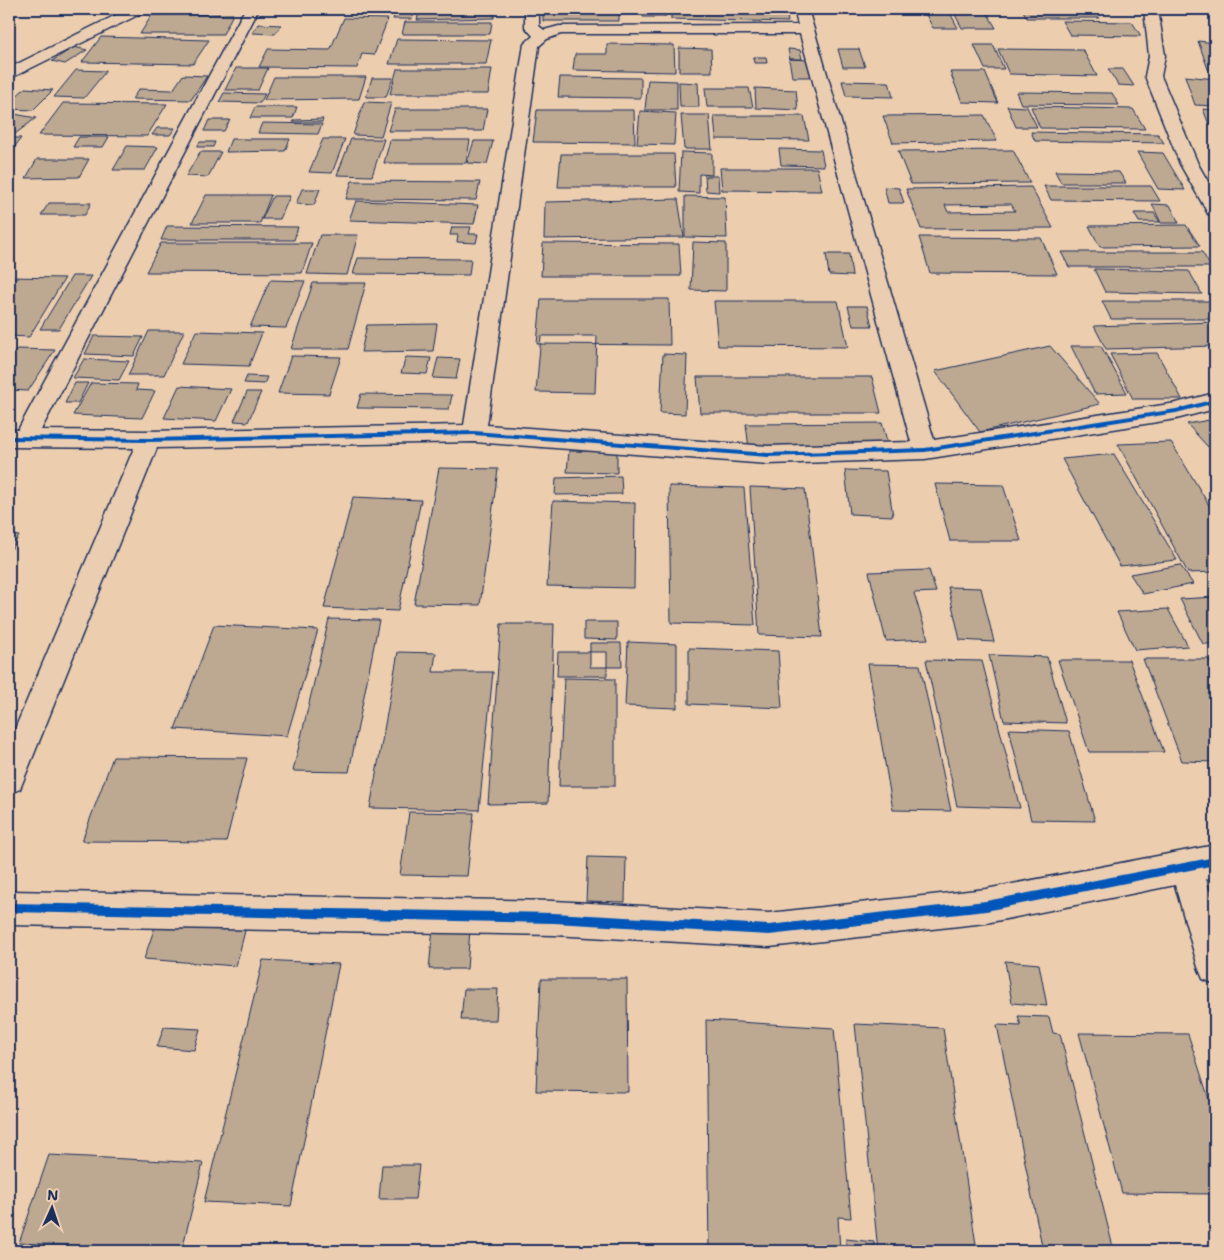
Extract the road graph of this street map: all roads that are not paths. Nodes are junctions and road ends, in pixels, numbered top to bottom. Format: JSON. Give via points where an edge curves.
{"nodes":[{"id":1,"x":113,"y":9,"type":"edge"},
{"id":2,"x":252,"y":9,"type":"edge"},
{"id":3,"x":532,"y":9,"type":"edge"},
{"id":4,"x":801,"y":9,"type":"edge"},
{"id":5,"x":1151,"y":9,"type":"edge"},
{"id":6,"x":135,"y":11,"type":"edge"},
{"id":7,"x":808,"y":29,"type":"junction"},
{"id":8,"x":542,"y":36,"type":"junction"},
{"id":9,"x":9,"y":74,"type":"edge"},
{"id":10,"x":1215,"y":210,"type":"edge"},
{"id":11,"x":1215,"y":401,"type":"edge"},
{"id":12,"x":474,"y":433,"type":"junction"},
{"id":13,"x":17,"y":438,"type":"edge"},
{"id":14,"x":149,"y":440,"type":"junction"},
{"id":15,"x":925,"y":450,"type":"junction"},
{"id":16,"x":9,"y":779,"type":"edge"},
{"id":17,"x":1200,"y":864,"type":"edge"},
{"id":18,"x":9,"y":908,"type":"edge"},
{"id":19,"x":1215,"y":967,"type":"edge"}],
"edges":[{"from":1,"to":6,"type":"street"},
{"from":2,"to":13,"type":"street"},
{"from":3,"to":8,"type":"street","via":[[532,28]]},
{"from":4,"to":7,"type":"street"},
{"from":5,"to":10,"type":"street","via":[[1157,56],[1153,76],[1189,164]]},
{"from":6,"to":9,"type":"street"},
{"from":7,"to":8,"type":"street","via":[[559,30]]},
{"from":7,"to":15,"type":"street"},
{"from":8,"to":12,"type":"street","via":[[532,44]]},
{"from":11,"to":15,"type":"street","via":[[1176,411]]},
{"from":12,"to":14,"type":"street"},
{"from":12,"to":15,"type":"street","via":[[768,455]]},
{"from":13,"to":14,"type":"street"},
{"from":14,"to":16,"type":"street"},
{"from":17,"to":18,"type":"street","via":[[986,906],[769,930],[554,918]]},
{"from":17,"to":19,"type":"street"}]}
